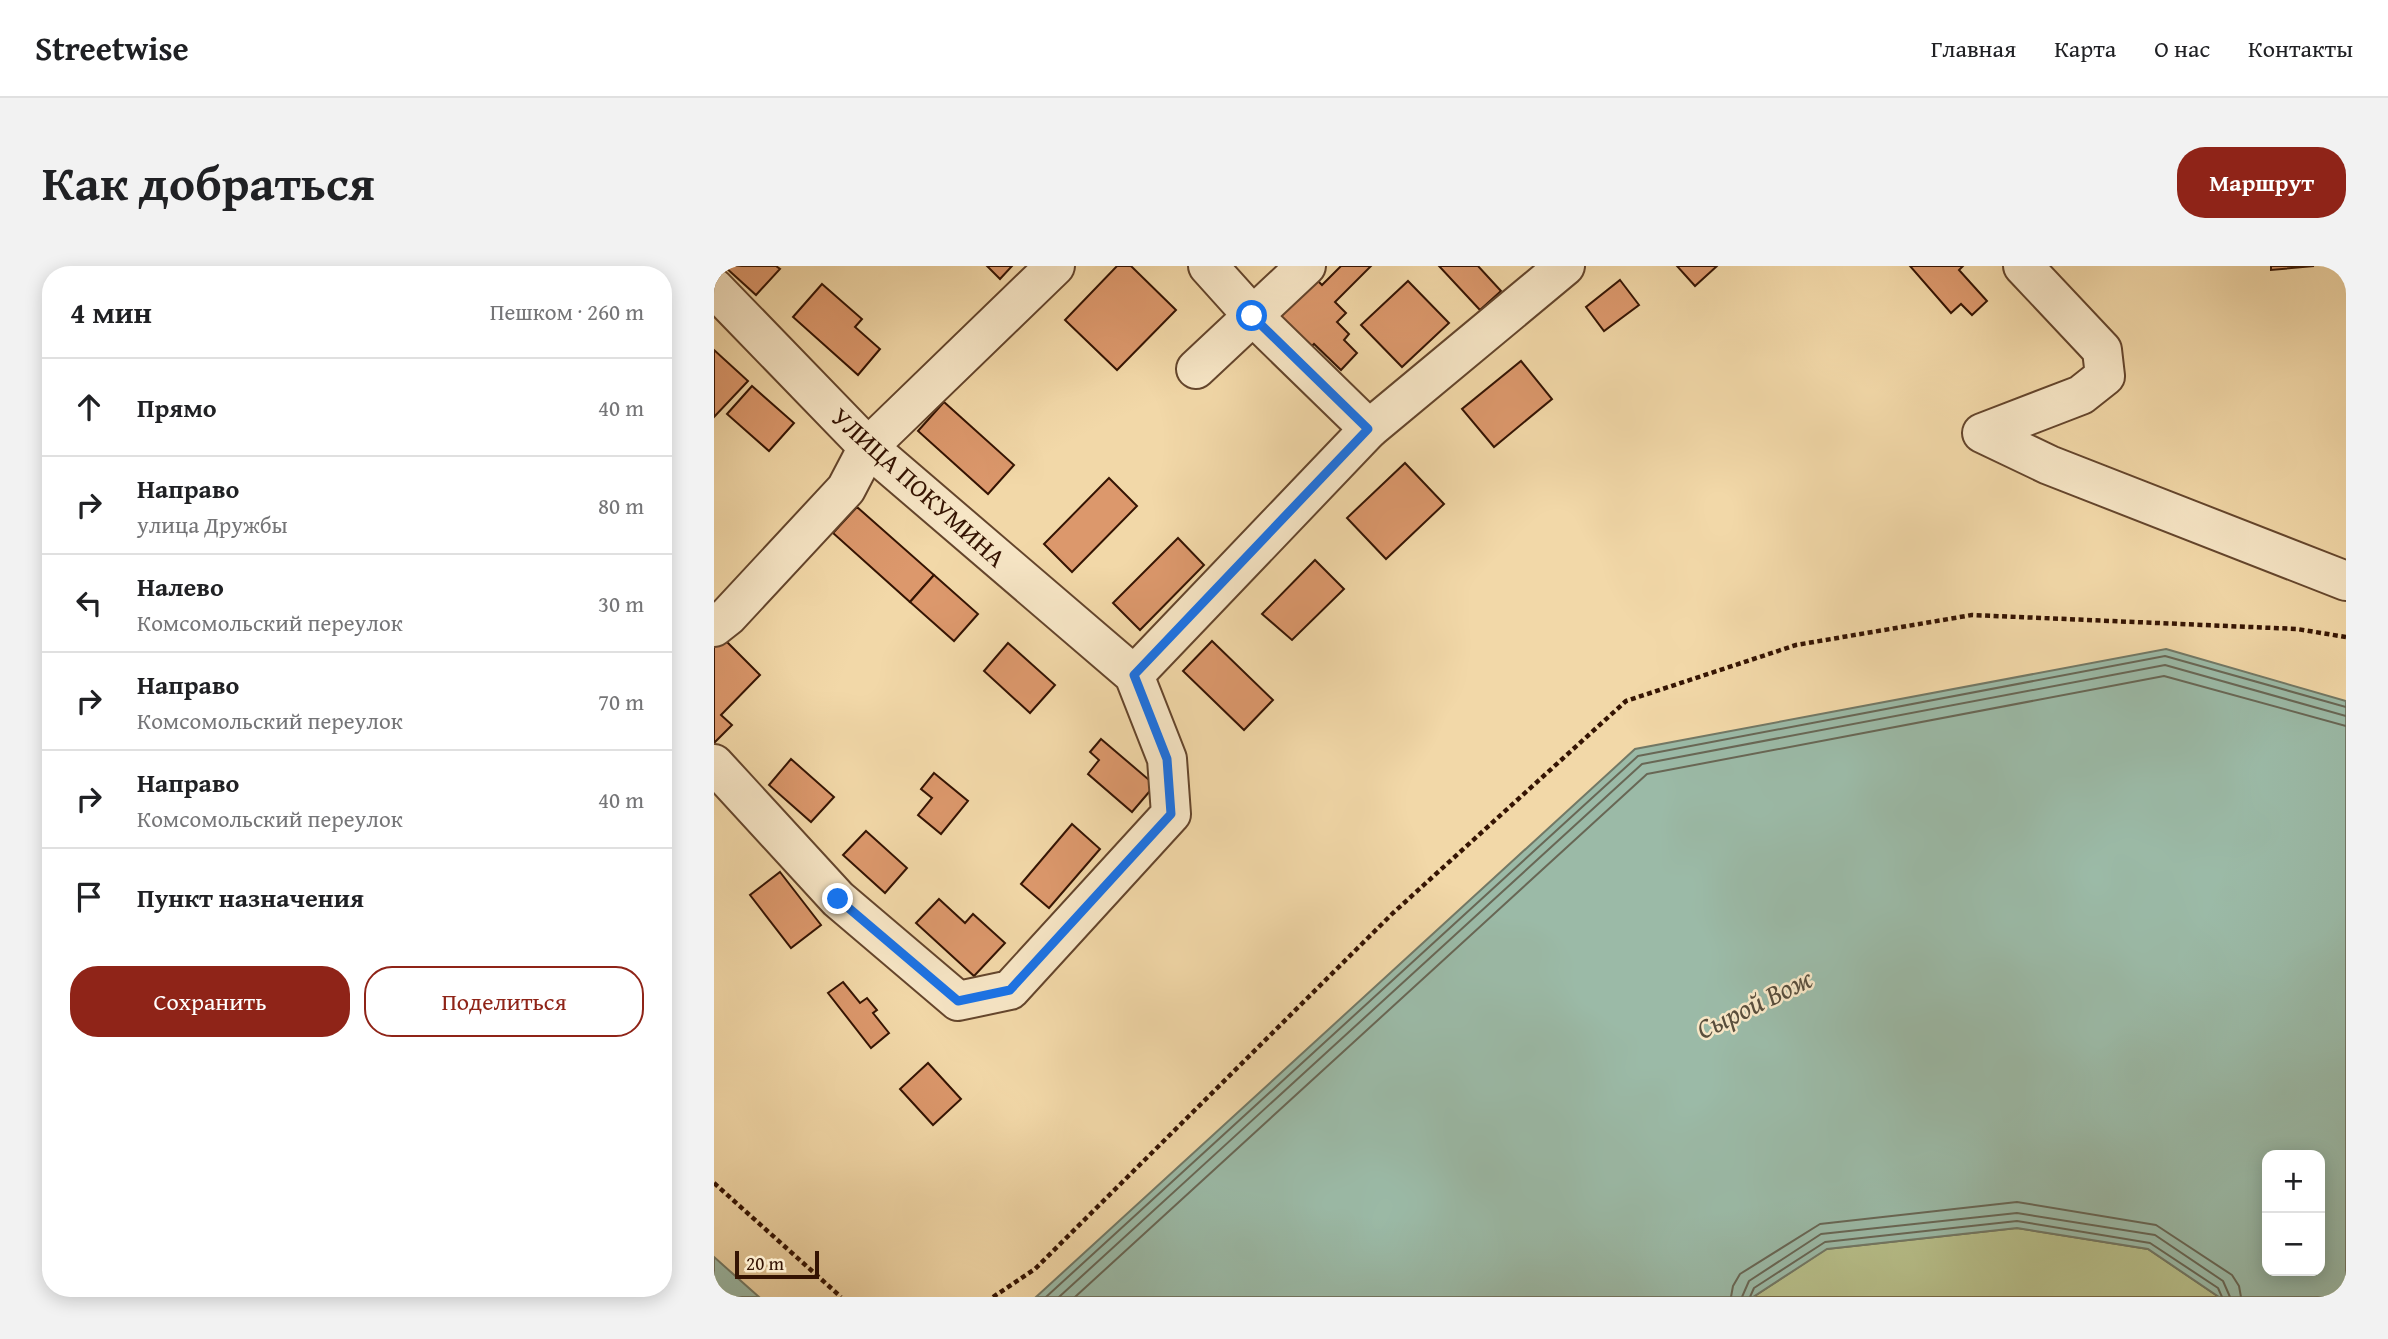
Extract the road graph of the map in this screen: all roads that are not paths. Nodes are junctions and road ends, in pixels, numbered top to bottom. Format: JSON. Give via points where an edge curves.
{"nodes":[{"id":1,"x":1055,"y":266,"type":"edge"},
{"id":2,"x":1208,"y":266,"type":"edge"},
{"id":3,"x":1306,"y":266,"type":"edge"},
{"id":4,"x":1565,"y":266,"type":"edge"},
{"id":5,"x":2023,"y":266,"type":"edge"},
{"id":6,"x":714,"y":288,"type":"edge"},
{"id":7,"x":1252,"y":316,"type":"junction"},
{"id":8,"x":1196,"y":369,"type":"dead end"},
{"id":9,"x":1368,"y":429,"type":"junction"},
{"id":10,"x":867,"y":447,"type":"junction"},
{"id":11,"x":2346,"y":581,"type":"edge"},
{"id":12,"x":714,"y":627,"type":"edge"},
{"id":13,"x":1134,"y":675,"type":"junction"},
{"id":14,"x":714,"y":764,"type":"edge"}],
"edges":[{"from":1,"to":10,"type":"street"},
{"from":2,"to":7,"type":"street"},
{"from":3,"to":7,"type":"street"},
{"from":4,"to":9,"type":"street"},
{"from":5,"to":11,"type":"street","via":[[2102,350],[2105,376],[2081,395],[1982,433],[2049,465]]},
{"from":6,"to":10,"type":"street","name":"УЛИЦА ПОКУМИНА"},
{"from":7,"to":8,"type":"street"},
{"from":7,"to":9,"type":"street"},
{"from":9,"to":13,"type":"street"},
{"from":10,"to":12,"type":"street","via":[[846,489]]},
{"from":10,"to":13,"type":"street","name":"УЛИЦА ПОКУМИНА"},
{"from":13,"to":14,"type":"street","via":[[1167,759],[1171,814],[1010,990],[997,993],[958,1001],[838,899]]}]}
